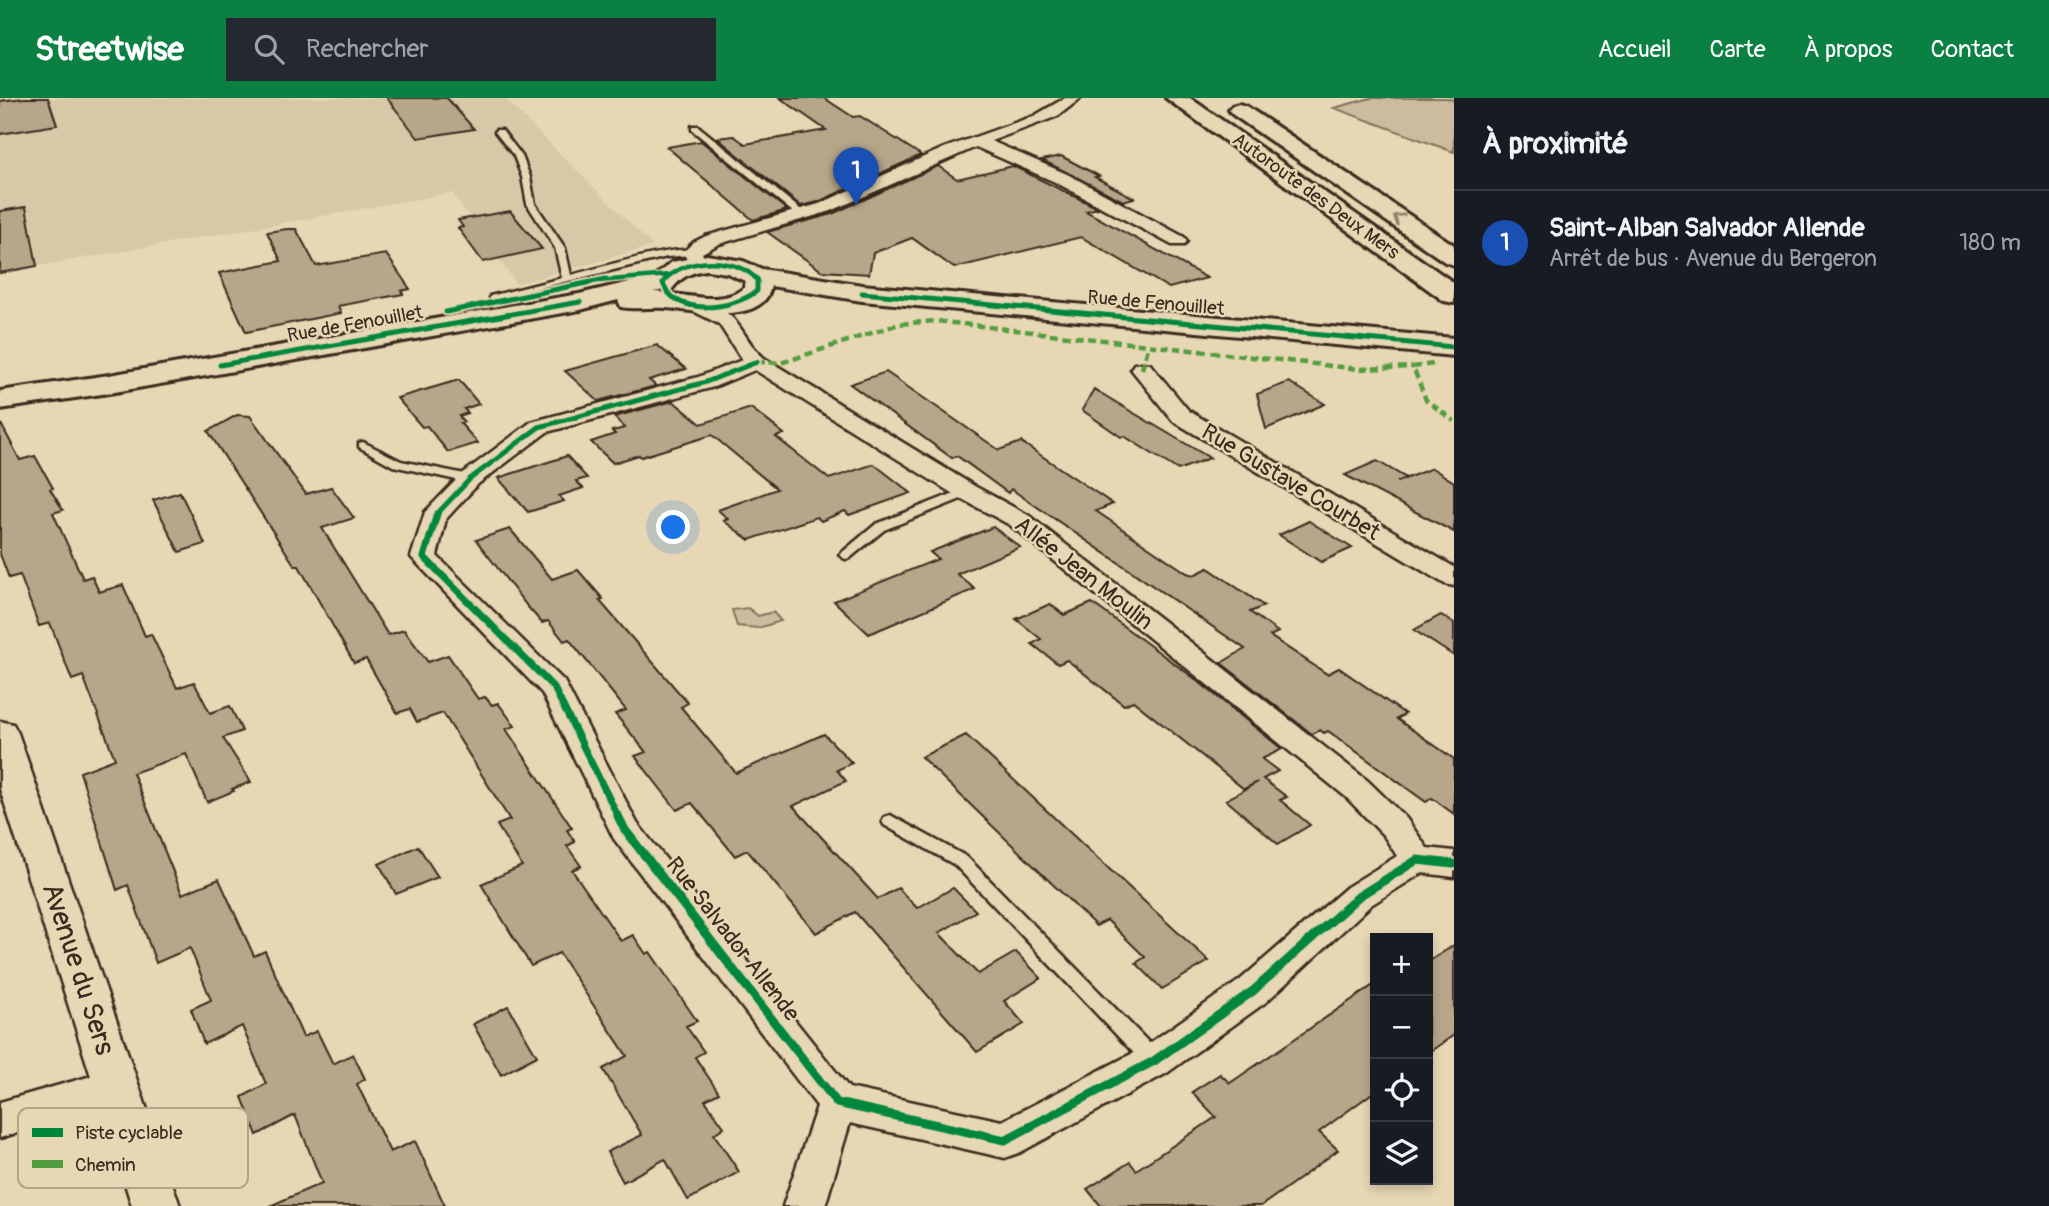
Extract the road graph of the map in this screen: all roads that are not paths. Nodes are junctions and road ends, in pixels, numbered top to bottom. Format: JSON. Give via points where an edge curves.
{"nodes":[{"id":1,"x":1074,"y":98,"type":"edge"},
{"id":2,"x":1177,"y":98,"type":"edge"},
{"id":3,"x":1221,"y":98,"type":"edge"},
{"id":4,"x":695,"y":128,"type":"dead end"},
{"id":5,"x":499,"y":132,"type":"dead end"},
{"id":6,"x":977,"y":141,"type":"junction"},
{"id":7,"x":802,"y":215,"type":"junction"},
{"id":8,"x":748,"y":231,"type":"junction"},
{"id":9,"x":1178,"y":241,"type":"dead end"},
{"id":10,"x":1454,"y":257,"type":"edge"},
{"id":11,"x":695,"y":258,"type":"junction"},
{"id":12,"x":643,"y":260,"type":"junction"},
{"id":13,"x":573,"y":291,"type":"junction"},
{"id":14,"x":678,"y":291,"type":"junction"},
{"id":15,"x":743,"y":293,"type":"junction"},
{"id":16,"x":1454,"y":295,"type":"edge"},
{"id":17,"x":493,"y":298,"type":"dead end"},
{"id":18,"x":1450,"y":347,"type":"edge"},
{"id":19,"x":757,"y":362,"type":"junction"},
{"id":20,"x":1142,"y":369,"type":"dead end"},
{"id":21,"x":0,"y":400,"type":"edge"},
{"id":22,"x":363,"y":445,"type":"dead end"},
{"id":23,"x":470,"y":479,"type":"junction"},
{"id":24,"x":967,"y":492,"type":"junction"},
{"id":25,"x":845,"y":555,"type":"dead end"},
{"id":26,"x":1454,"y":578,"type":"edge"},
{"id":27,"x":0,"y":733,"type":"edge"},
{"id":28,"x":890,"y":821,"type":"dead end"},
{"id":29,"x":1417,"y":860,"type":"junction"},
{"id":30,"x":1454,"y":864,"type":"edge"},
{"id":31,"x":1154,"y":1061,"type":"junction"},
{"id":32,"x":116,"y":1086,"type":"junction"},
{"id":33,"x":837,"y":1103,"type":"junction"},
{"id":34,"x":41,"y":1108,"type":"edge"},
{"id":35,"x":123,"y":1108,"type":"edge"},
{"id":36,"x":18,"y":1115,"type":"edge"},
{"id":37,"x":0,"y":1120,"type":"edge"},
{"id":38,"x":150,"y":1188,"type":"edge"},
{"id":39,"x":156,"y":1206,"type":"edge"},
{"id":40,"x":804,"y":1206,"type":"edge"}],
"edges":[{"from":1,"to":6,"type":"street","via":[[1048,114]]},
{"from":2,"to":16,"type":"main road","name":"Autoroute des Deux Mers"},
{"from":10,"to":3,"type":"main road","name":"Autoroute des Deux Mers","one_way":true},
{"from":4,"to":7,"type":"lane"},
{"from":5,"to":13,"type":"lane","via":[[518,156],[531,204],[560,247]]},
{"from":6,"to":7,"type":"street"},
{"from":6,"to":9,"type":"street","via":[[1061,178]]},
{"from":7,"to":8,"type":"street"},
{"from":8,"to":11,"type":"street","via":[[724,235]]},
{"from":8,"to":15,"type":"street","via":[[737,250]]},
{"from":11,"to":12,"type":"lane","via":[[667,254]]},
{"from":11,"to":14,"type":"main road","name":"Rue de Fenouillet"},
{"from":11,"to":15,"type":"main road","name":"Rue de Fenouillet","via":[[721,264]]},
{"from":12,"to":13,"type":"lane"},
{"from":12,"to":14,"type":"lane"},
{"from":13,"to":14,"type":"main road","name":"Rue de Fenouillet"},
{"from":13,"to":17,"type":"lane"},
{"from":13,"to":21,"type":"main road","name":"Rue de Fenouillet","via":[[158,376]]},
{"from":14,"to":15,"type":"main road","name":"Rue de Fenouillet"},
{"from":15,"to":18,"type":"main road","name":"Rue de Fenouillet","via":[[862,293]]},
{"from":15,"to":19,"type":"street","name":"Allée Jean Moulin","via":[[749,355]]},
{"from":19,"to":23,"type":"street","name":"Rue Salvador Allende","via":[[706,383],[539,427]]},
{"from":19,"to":24,"type":"street","name":"Allée Jean Moulin"},
{"from":20,"to":26,"type":"street","name":"Rue Gustave Courbet","via":[[1181,416]]},
{"from":22,"to":23,"type":"lane","via":[[397,464]]},
{"from":23,"to":33,"type":"street","name":"Rue Salvador Allende","via":[[433,517],[424,557],[554,688],[625,830]]},
{"from":24,"to":25,"type":"lane","via":[[880,527]]},
{"from":24,"to":29,"type":"street","name":"Allée Jean Moulin","via":[[1019,520],[1357,789],[1395,827]]},
{"from":27,"to":32,"type":"street","name":"Avenue du Sers"},
{"from":28,"to":31,"type":"lane","via":[[961,862]]},
{"from":29,"to":30,"type":"street"},
{"from":29,"to":31,"type":"street","via":[[1359,896],[1254,991]]},
{"from":31,"to":33,"type":"street","via":[[1005,1140]]},
{"from":32,"to":34,"type":"street"},
{"from":32,"to":35,"type":"street","name":"Avenue du Sers"},
{"from":33,"to":40,"type":"street"},
{"from":36,"to":37,"type":"street"},
{"from":38,"to":39,"type":"street","name":"Avenue du Sers"}]}
